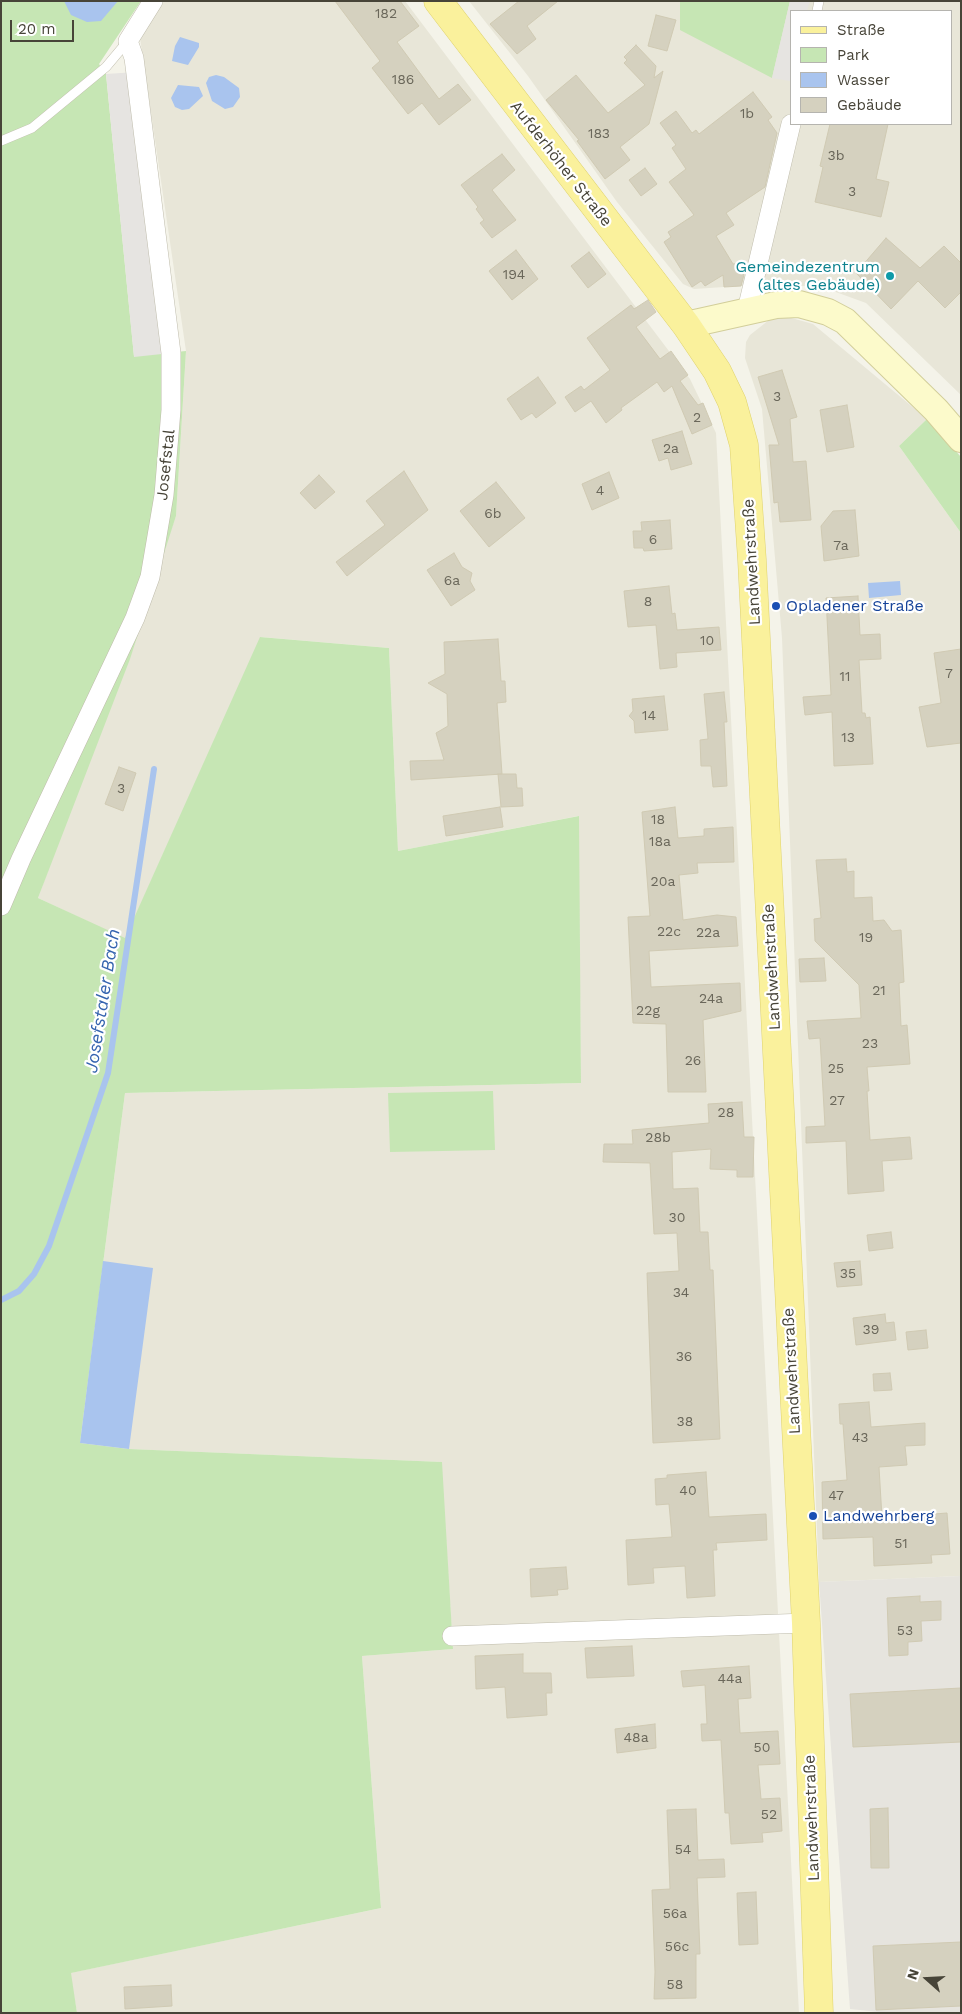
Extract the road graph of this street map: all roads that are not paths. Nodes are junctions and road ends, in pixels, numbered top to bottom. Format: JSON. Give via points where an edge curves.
{"nodes":[{"id":1,"x":153,"y":1,"type":"edge"},
{"id":2,"x":438,"y":1,"type":"edge"},
{"id":3,"x":128,"y":41,"type":"junction"},
{"id":4,"x":791,"y":125,"type":"edge"},
{"id":5,"x":1,"y":141,"type":"edge"},
{"id":6,"x":747,"y":310,"type":"junction"},
{"id":7,"x":686,"y":325,"type":"junction"},
{"id":8,"x":961,"y":439,"type":"edge"},
{"id":9,"x":1,"y":906,"type":"edge"},
{"id":10,"x":806,"y":1623,"type":"junction"},
{"id":11,"x":452,"y":1636,"type":"dead end"},
{"id":12,"x":819,"y":2013,"type":"edge"}],
"edges":[{"from":1,"to":3,"type":"street"},
{"from":2,"to":7,"type":"main road","name":"Aufderhöher Straße"},
{"from":3,"to":5,"type":"lane","via":[[106,67],[32,128]]},
{"from":3,"to":9,"type":"street","name":"Josefstal","via":[[135,65],[171,353],[171,410],[164,495],[150,578],[135,618]]},
{"from":4,"to":6,"type":"street"},
{"from":6,"to":7,"type":"main road"},
{"from":6,"to":8,"type":"main road","via":[[799,304],[828,312],[845,321],[936,410]]},
{"from":7,"to":10,"type":"main road","name":"Landwehrstraße","via":[[717,371],[732,402],[744,445]]},
{"from":10,"to":11,"type":"street"},
{"from":10,"to":12,"type":"main road","name":"Landwehrstraße"}]}
